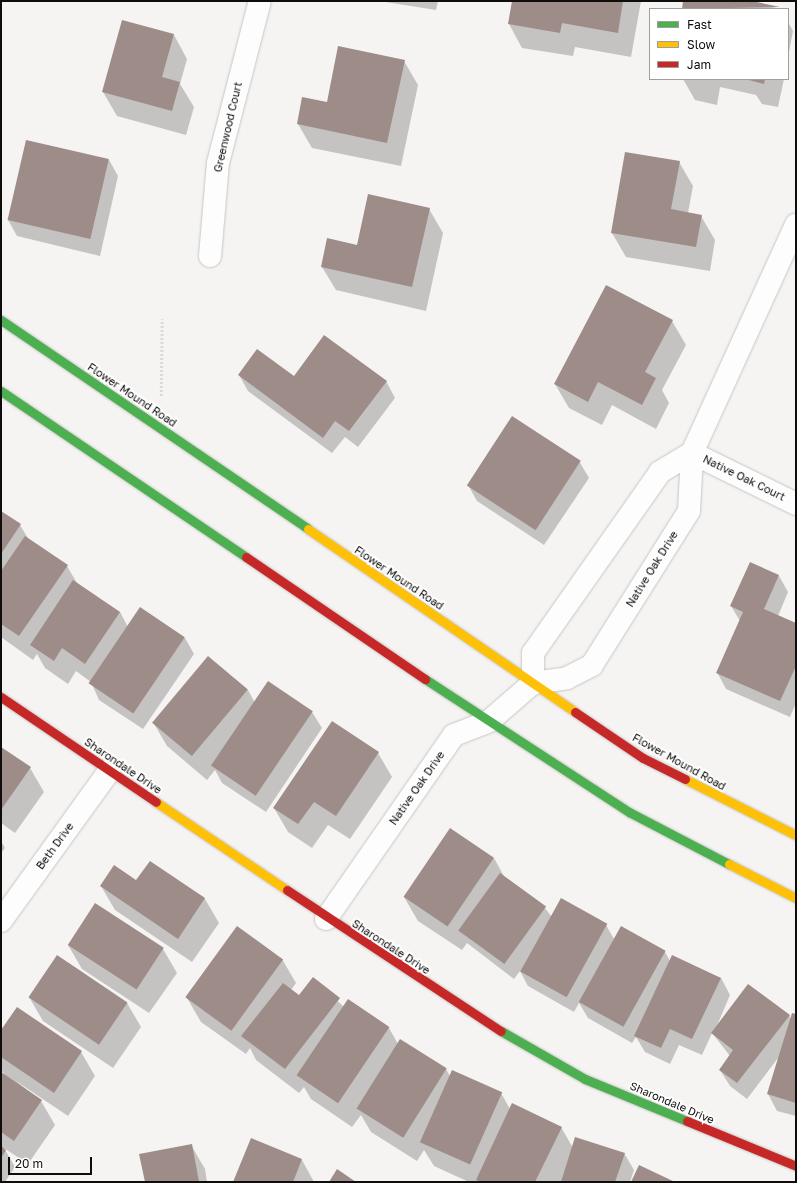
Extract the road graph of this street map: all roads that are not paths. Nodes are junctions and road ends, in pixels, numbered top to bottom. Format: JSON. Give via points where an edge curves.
{"nodes":[{"id":1,"x":260,"y":1,"type":"edge"},
{"id":2,"x":796,"y":225,"type":"edge"},
{"id":3,"x":210,"y":256,"type":"dead end"},
{"id":4,"x":1,"y":320,"type":"edge"},
{"id":5,"x":1,"y":391,"type":"edge"},
{"id":6,"x":692,"y":453,"type":"junction"},
{"id":7,"x":796,"y":504,"type":"edge"},
{"id":8,"x":533,"y":683,"type":"junction"},
{"id":9,"x":1,"y":697,"type":"edge"},
{"id":10,"x":488,"y":722,"type":"junction"},
{"id":11,"x":109,"y":771,"type":"junction"},
{"id":12,"x":796,"y":835,"type":"edge"},
{"id":13,"x":796,"y":898,"type":"edge"},
{"id":14,"x":326,"y":919,"type":"junction"},
{"id":15,"x":1,"y":921,"type":"edge"},
{"id":16,"x":796,"y":1166,"type":"edge"}],
"edges":[{"from":1,"to":3,"type":"street","name":"Greenwood Court","via":[[218,163]]},
{"from":2,"to":6,"type":"street","name":"Native Oak Drive"},
{"from":4,"to":8,"type":"main road","name":"Flower Mound Road"},
{"from":5,"to":10,"type":"main road"},
{"from":6,"to":7,"type":"street","name":"Native Oak Court"},
{"from":6,"to":8,"type":"street","via":[[660,472],[533,653]]},
{"from":6,"to":8,"type":"street","name":"Native Oak Drive","via":[[689,511],[592,665],[567,678]]},
{"from":8,"to":10,"type":"street","name":"Native Oak Drive"},
{"from":8,"to":12,"type":"main road","name":"Flower Mound Road","via":[[643,758]]},
{"from":9,"to":11,"type":"main road","name":"Sharondale Drive"},
{"from":10,"to":13,"type":"main road","via":[[629,812]]},
{"from":10,"to":14,"type":"street","name":"Native Oak Drive","via":[[454,735]]},
{"from":11,"to":14,"type":"main road","name":"Sharondale Drive"},
{"from":11,"to":15,"type":"street","name":"Beth Drive"},
{"from":14,"to":16,"type":"main road","name":"Sharondale Drive","via":[[471,1014],[585,1079]]}]}
